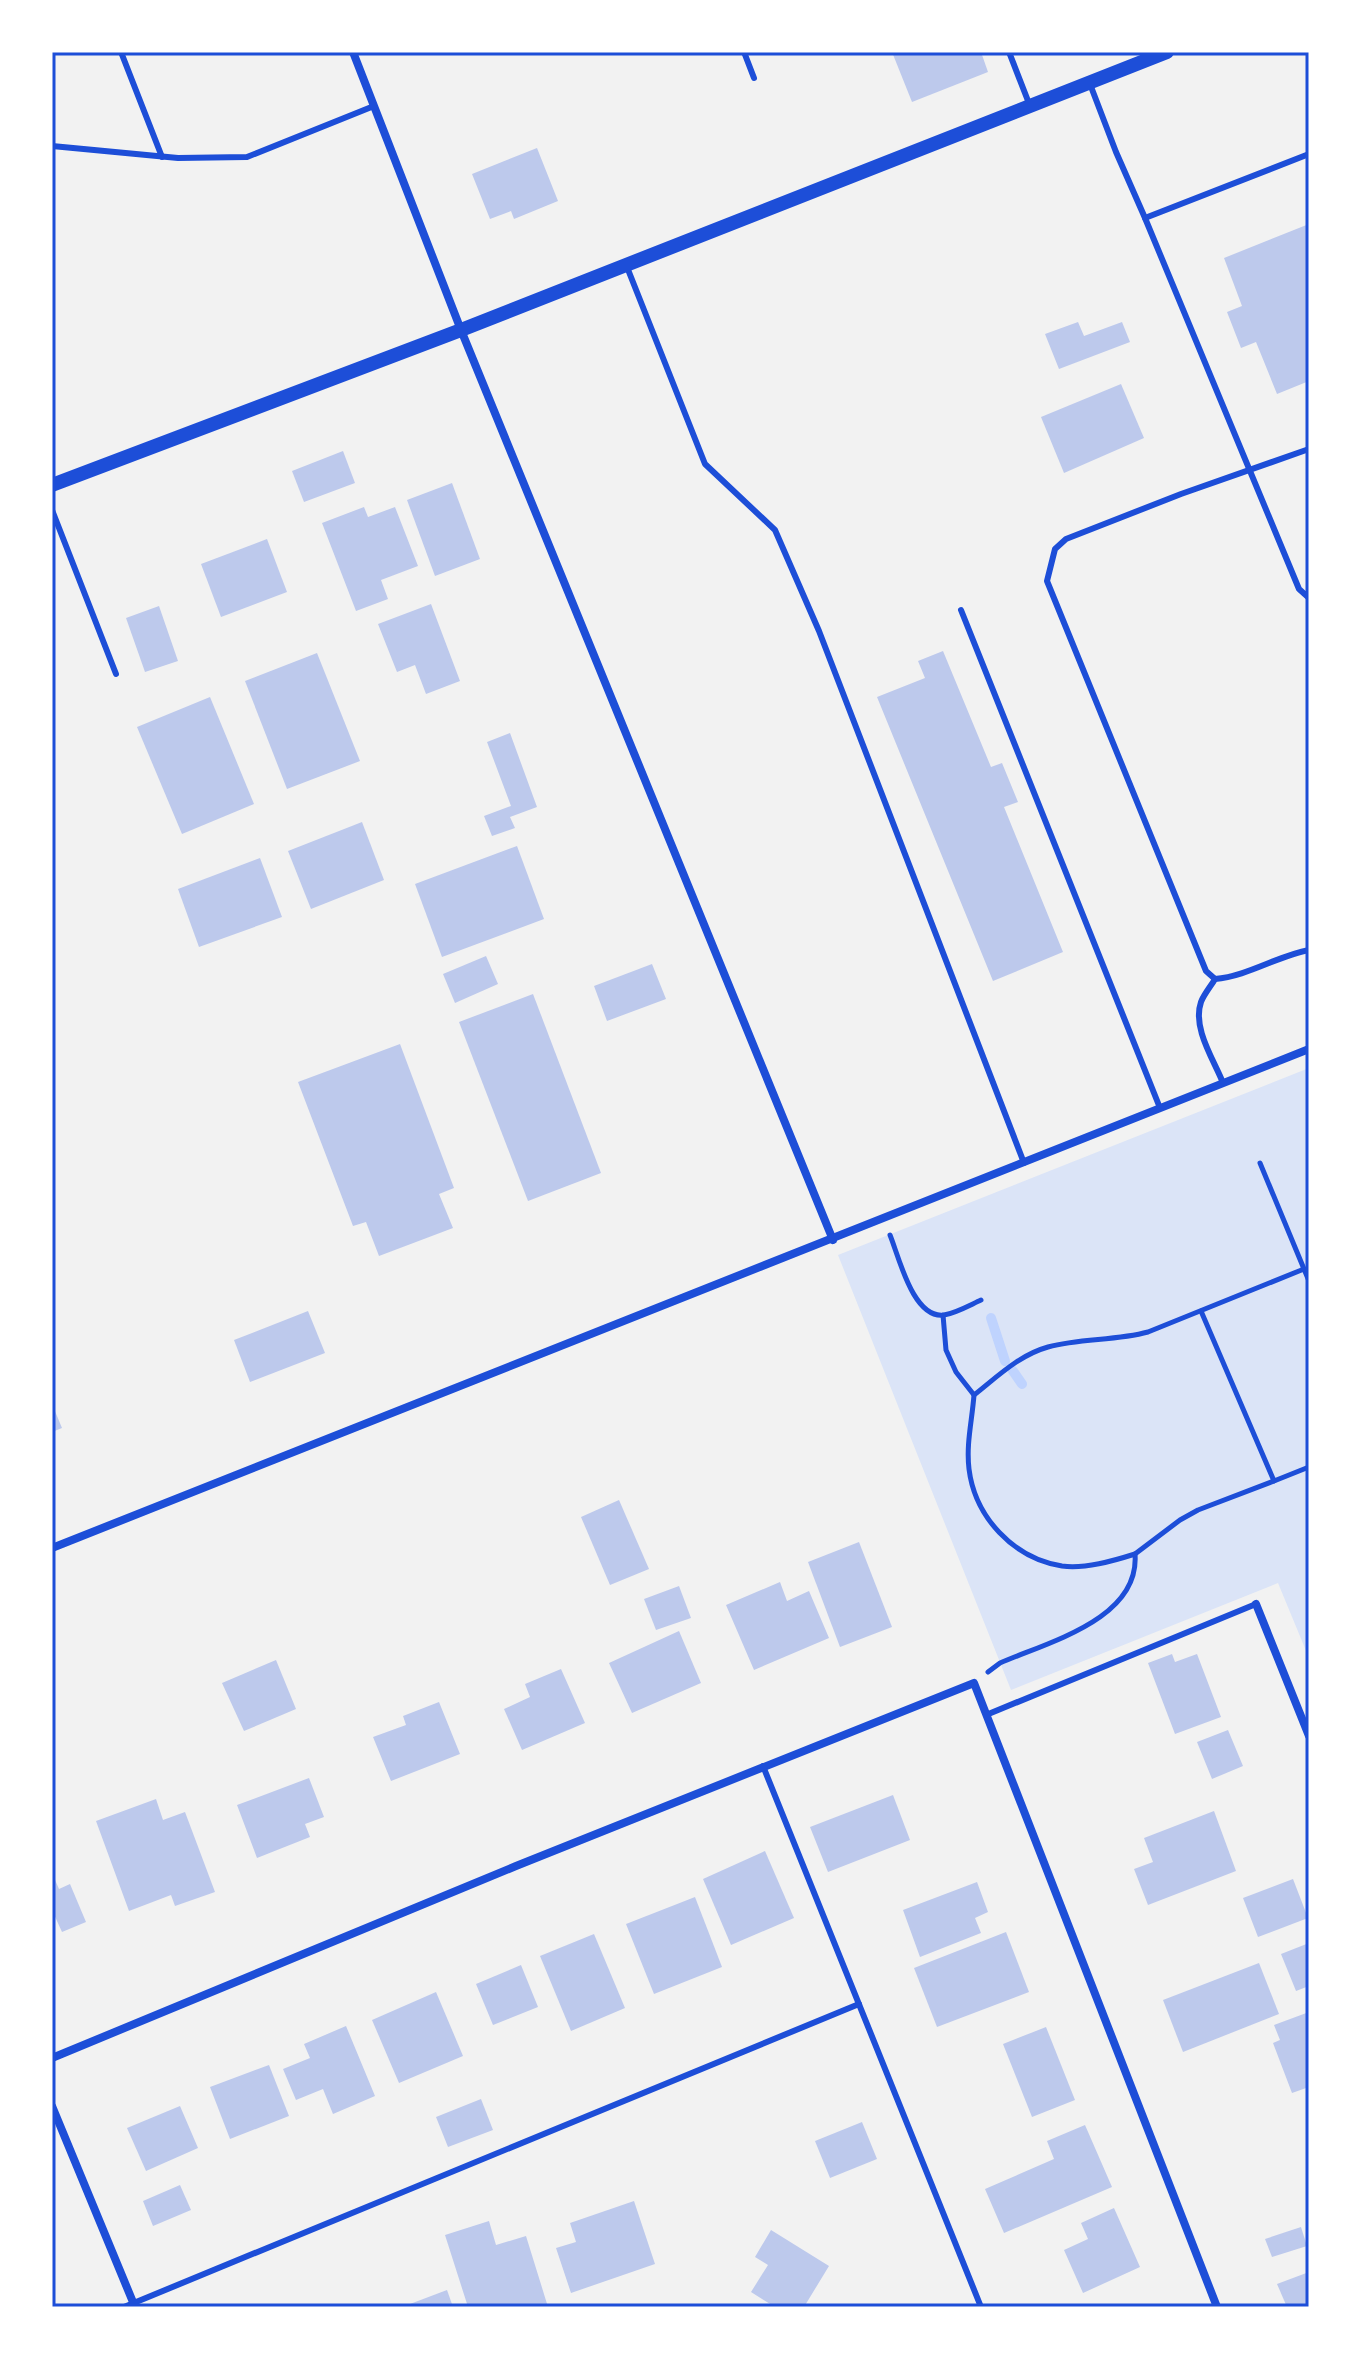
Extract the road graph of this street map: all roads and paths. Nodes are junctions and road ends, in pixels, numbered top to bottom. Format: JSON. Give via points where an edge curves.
{"nodes":[{"id":1,"x":121,"y":52,"type":"edge"},
{"id":2,"x":353,"y":52,"type":"edge"},
{"id":3,"x":744,"y":52,"type":"edge"},
{"id":4,"x":1009,"y":52,"type":"edge"},
{"id":5,"x":1167,"y":52,"type":"edge"},
{"id":6,"x":754,"y":78,"type":"dead end"},
{"id":7,"x":1090,"y":84,"type":"junction"},
{"id":8,"x":374,"y":106,"type":"junction"},
{"id":9,"x":1030,"y":106,"type":"junction"},
{"id":10,"x":52,"y":146,"type":"edge"},
{"id":11,"x":1309,"y":154,"type":"edge"},
{"id":12,"x":162,"y":157,"type":"junction"},
{"id":13,"x":1145,"y":218,"type":"junction"},
{"id":14,"x":626,"y":265,"type":"junction"},
{"id":15,"x":461,"y":330,"type":"junction"},
{"id":16,"x":1309,"y":449,"type":"edge"},
{"id":17,"x":1250,"y":470,"type":"junction"},
{"id":18,"x":52,"y":485,"type":"edge"},
{"id":19,"x":52,"y":510,"type":"edge"},
{"id":20,"x":1309,"y":598,"type":"edge"},
{"id":21,"x":961,"y":610,"type":"dead end"},
{"id":22,"x":116,"y":674,"type":"dead end"},
{"id":23,"x":1309,"y":950,"type":"edge"},
{"id":24,"x":1215,"y":979,"type":"junction"},
{"id":25,"x":1309,"y":1049,"type":"edge"},
{"id":26,"x":1223,"y":1083,"type":"junction"},
{"id":27,"x":1160,"y":1108,"type":"junction"},
{"id":28,"x":1024,"y":1163,"type":"junction"},
{"id":29,"x":1260,"y":1163,"type":"dead end"},
{"id":30,"x":884,"y":1219,"type":"junction"},
{"id":31,"x":833,"y":1240,"type":"junction"},
{"id":32,"x":1304,"y":1269,"type":"junction"},
{"id":33,"x":1309,"y":1281,"type":"edge"},
{"id":34,"x":981,"y":1300,"type":"dead end"},
{"id":35,"x":1201,"y":1311,"type":"junction"},
{"id":36,"x":943,"y":1315,"type":"junction"},
{"id":37,"x":974,"y":1395,"type":"junction"},
{"id":38,"x":1309,"y":1467,"type":"edge"},
{"id":39,"x":1274,"y":1481,"type":"junction"},
{"id":40,"x":52,"y":1548,"type":"edge"},
{"id":41,"x":1135,"y":1554,"type":"junction"},
{"id":42,"x":1256,"y":1604,"type":"joint"},
{"id":43,"x":1000,"y":1663,"type":"dead end"},
{"id":44,"x":986,"y":1715,"type":"junction"},
{"id":45,"x":1309,"y":1736,"type":"edge"},
{"id":46,"x":763,"y":1766,"type":"junction"},
{"id":47,"x":859,"y":2004,"type":"junction"},
{"id":48,"x":52,"y":2058,"type":"edge"},
{"id":49,"x":52,"y":2106,"type":"edge"},
{"id":50,"x":135,"y":2305,"type":"edge"},
{"id":51,"x":124,"y":2307,"type":"edge"},
{"id":52,"x":981,"y":2307,"type":"edge"},
{"id":53,"x":1217,"y":2307,"type":"edge"}],
"edges":[{"from":1,"to":12,"type":"lane"},
{"from":2,"to":8,"type":"street"},
{"from":3,"to":6,"type":"lane"},
{"from":4,"to":9,"type":"lane"},
{"from":5,"to":7,"type":"street"},
{"from":7,"to":9,"type":"street"},
{"from":7,"to":13,"type":"lane"},
{"from":8,"to":12,"type":"lane","via":[[247,157]]},
{"from":8,"to":15,"type":"street"},
{"from":9,"to":14,"type":"street"},
{"from":10,"to":12,"type":"lane"},
{"from":11,"to":13,"type":"lane"},
{"from":13,"to":17,"type":"lane"},
{"from":14,"to":15,"type":"street"},
{"from":14,"to":28,"type":"lane","via":[[705,464],[775,530]]},
{"from":15,"to":18,"type":"street"},
{"from":15,"to":31,"type":"street"},
{"from":16,"to":17,"type":"lane"},
{"from":17,"to":20,"type":"lane","via":[[1299,589]]},
{"from":17,"to":24,"type":"lane","via":[[1066,539],[1055,549],[1047,581],[1206,971]]},
{"from":19,"to":22,"type":"lane"},
{"from":21,"to":27,"type":"lane"},
{"from":23,"to":24,"type":"lane"},
{"from":24,"to":26,"type":"lane","via":[[1202,999],[1200,1027]]},
{"from":25,"to":26,"type":"street"},
{"from":26,"to":27,"type":"street"},
{"from":27,"to":28,"type":"street"},
{"from":28,"to":30,"type":"street"},
{"from":29,"to":32,"type":"path"},
{"from":30,"to":31,"type":"street"},
{"from":30,"to":36,"type":"path","via":[[915,1300]]},
{"from":31,"to":40,"type":"street"},
{"from":32,"to":33,"type":"path"},
{"from":32,"to":35,"type":"path"},
{"from":34,"to":36,"type":"path"},
{"from":35,"to":37,"type":"path","via":[[1125,1338],[1047,1347],[1000,1373]]},
{"from":35,"to":39,"type":"path"},
{"from":36,"to":37,"type":"path","via":[[946,1350]]},
{"from":37,"to":41,"type":"path","via":[[969,1472],[986,1519],[1000,1533],[1062,1566]]},
{"from":38,"to":39,"type":"path"},
{"from":39,"to":41,"type":"path","via":[[1198,1510]]},
{"from":41,"to":43,"type":"path","via":[[1136,1569],[1127,1592],[1101,1619]]},
{"from":42,"to":44,"type":"lane"},
{"from":42,"to":45,"type":"street"},
{"from":44,"to":46,"type":"street","via":[[974,1683]]},
{"from":44,"to":53,"type":"street"},
{"from":46,"to":47,"type":"lane"},
{"from":46,"to":48,"type":"street"},
{"from":47,"to":50,"type":"lane"},
{"from":47,"to":52,"type":"lane"},
{"from":49,"to":50,"type":"street"},
{"from":50,"to":51,"type":"lane"}]}
